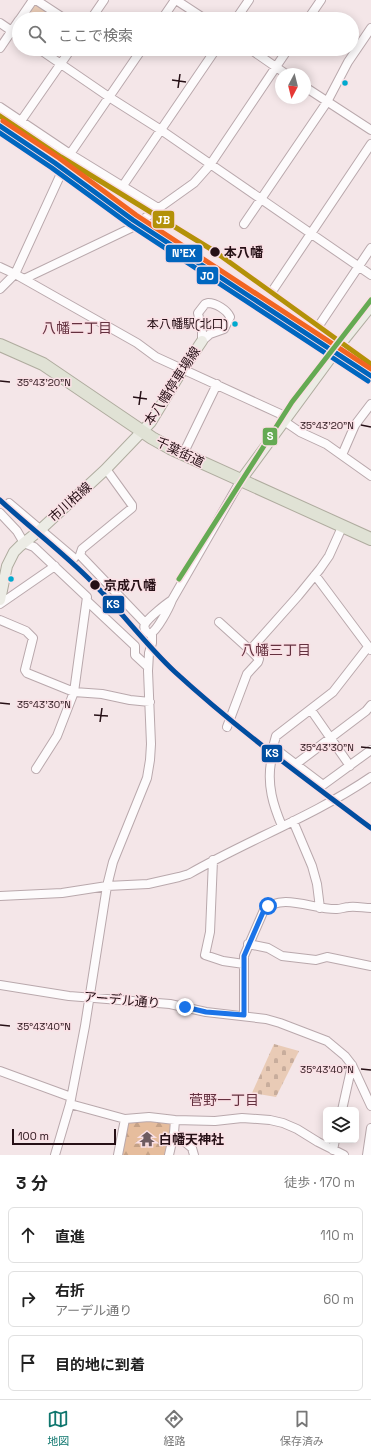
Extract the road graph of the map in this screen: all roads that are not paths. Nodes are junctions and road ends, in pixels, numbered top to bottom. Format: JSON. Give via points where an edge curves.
{"nodes":[{"id":1,"x":32,"y":0,"type":"edge"},
{"id":2,"x":36,"y":0,"type":"edge"},
{"id":3,"x":104,"y":0,"type":"edge"},
{"id":4,"x":175,"y":0,"type":"edge"},
{"id":5,"x":249,"y":0,"type":"edge"},
{"id":6,"x":321,"y":0,"type":"edge"},
{"id":7,"x":24,"y":12,"type":"edge"},
{"id":8,"x":54,"y":12,"type":"edge"},
{"id":9,"x":96,"y":12,"type":"edge"},
{"id":10,"x":167,"y":12,"type":"edge"},
{"id":11,"x":194,"y":12,"type":"edge"},
{"id":12,"x":241,"y":12,"type":"edge"},
{"id":13,"x":313,"y":12,"type":"edge"},
{"id":14,"x":0,"y":23,"type":"edge"},
{"id":15,"x":371,"y":28,"type":"edge"},
{"id":16,"x":12,"y":31,"type":"joint"},
{"id":17,"x":359,"y":46,"type":"edge"},
{"id":18,"x":0,"y":48,"type":"edge"},
{"id":19,"x":50,"y":56,"type":"edge"},
{"id":20,"x":66,"y":56,"type":"edge"},
{"id":21,"x":137,"y":56,"type":"edge"},
{"id":22,"x":211,"y":56,"type":"edge"},
{"id":23,"x":260,"y":56,"type":"edge"},
{"id":24,"x":283,"y":56,"type":"edge"},
{"id":25,"x":352,"y":56,"type":"edge"},
{"id":26,"x":61,"y":63,"type":"junction"},
{"id":27,"x":276,"y":67,"type":"junction"},
{"id":28,"x":311,"y":91,"type":"edge"},
{"id":29,"x":109,"y":97,"type":"junction"},
{"id":30,"x":327,"y":102,"type":"junction"},
{"id":31,"x":1,"y":109,"type":"edge"},
{"id":32,"x":21,"y":121,"type":"junction"},
{"id":33,"x":161,"y":130,"type":"junction"},
{"id":34,"x":371,"y":130,"type":"edge"},
{"id":35,"x":371,"y":144,"type":"edge"},
{"id":36,"x":70,"y":154,"type":"junction"},
{"id":37,"x":210,"y":165,"type":"junction"},
{"id":38,"x":122,"y":187,"type":"junction"},
{"id":39,"x":261,"y":200,"type":"junction"},
{"id":40,"x":158,"y":208,"type":"junction"},
{"id":41,"x":244,"y":224,"type":"dead end"},
{"id":42,"x":311,"y":234,"type":"junction"},
{"id":43,"x":371,"y":248,"type":"edge"},
{"id":44,"x":359,"y":266,"type":"junction"},
{"id":45,"x":0,"y":267,"type":"edge"},
{"id":46,"x":15,"y":274,"type":"junction"},
{"id":47,"x":371,"y":275,"type":"edge"},
{"id":48,"x":24,"y":280,"type":"junction"},
{"id":49,"x":0,"y":289,"type":"edge"},
{"id":50,"x":273,"y":290,"type":"dead end"},
{"id":51,"x":371,"y":306,"type":"edge"},
{"id":52,"x":320,"y":324,"type":"dead end"},
{"id":53,"x":202,"y":341,"type":"junction"},
{"id":54,"x":0,"y":345,"type":"edge"},
{"id":55,"x":183,"y":369,"type":"junction"},
{"id":56,"x":217,"y":384,"type":"junction"},
{"id":57,"x":371,"y":404,"type":"edge"},
{"id":58,"x":286,"y":419,"type":"junction"},
{"id":59,"x":142,"y":432,"type":"junction"},
{"id":60,"x":186,"y":448,"type":"dead end"},
{"id":61,"x":342,"y":455,"type":"junction"},
{"id":62,"x":106,"y":469,"type":"junction"},
{"id":63,"x":371,"y":476,"type":"edge"},
{"id":64,"x":242,"y":480,"type":"junction"},
{"id":65,"x":9,"y":503,"type":"dead end"},
{"id":66,"x":0,"y":514,"type":"edge"},
{"id":67,"x":343,"y":525,"type":"junction"},
{"id":68,"x":40,"y":530,"type":"junction"},
{"id":69,"x":371,"y":539,"type":"edge"},
{"id":70,"x":24,"y":543,"type":"junction"},
{"id":71,"x":74,"y":558,"type":"dead end"},
{"id":72,"x":55,"y":566,"type":"junction"},
{"id":73,"x":315,"y":575,"type":"junction"},
{"id":74,"x":0,"y":600,"type":"edge"},
{"id":75,"x":87,"y":600,"type":"junction"},
{"id":76,"x":172,"y":600,"type":"junction"},
{"id":77,"x":0,"y":604,"type":"edge"},
{"id":78,"x":0,"y":620,"type":"edge"},
{"id":79,"x":220,"y":622,"type":"dead end"},
{"id":80,"x":146,"y":623,"type":"junction"},
{"id":81,"x":152,"y":633,"type":"junction"},
{"id":82,"x":369,"y":648,"type":"edge"},
{"id":83,"x":250,"y":650,"type":"junction"},
{"id":84,"x":148,"y":667,"type":"junction"},
{"id":85,"x":74,"y":692,"type":"junction"},
{"id":86,"x":150,"y":702,"type":"junction"},
{"id":87,"x":371,"y":705,"type":"edge"},
{"id":88,"x":311,"y":710,"type":"junction"},
{"id":89,"x":227,"y":727,"type":"dead end"},
{"id":90,"x":330,"y":737,"type":"junction"},
{"id":91,"x":371,"y":750,"type":"edge"},
{"id":92,"x":271,"y":762,"type":"dead end"},
{"id":93,"x":296,"y":764,"type":"junction"},
{"id":94,"x":350,"y":766,"type":"junction"},
{"id":95,"x":36,"y":769,"type":"dead end"},
{"id":96,"x":371,"y":777,"type":"edge"},
{"id":97,"x":293,"y":821,"type":"junction"},
{"id":98,"x":282,"y":826,"type":"junction"},
{"id":99,"x":213,"y":860,"type":"junction"},
{"id":100,"x":107,"y":886,"type":"junction"},
{"id":101,"x":0,"y":896,"type":"edge"},
{"id":102,"x":320,"y":908,"type":"junction"},
{"id":103,"x":371,"y":908,"type":"edge"},
{"id":104,"x":248,"y":944,"type":"junction"},
{"id":105,"x":244,"y":964,"type":"junction"},
{"id":106,"x":371,"y":966,"type":"edge"},
{"id":107,"x":0,"y":985,"type":"edge"},
{"id":108,"x":90,"y":997,"type":"junction"},
{"id":109,"x":244,"y":1015,"type":"junction"},
{"id":110,"x":352,"y":1065,"type":"junction"},
{"id":111,"x":0,"y":1071,"type":"edge"},
{"id":112,"x":71,"y":1101,"type":"junction"},
{"id":113,"x":371,"y":1106,"type":"edge"},
{"id":114,"x":343,"y":1107,"type":"edge"},
{"id":115,"x":125,"y":1119,"type":"junction"},
{"id":116,"x":175,"y":1120,"type":"junction"},
{"id":117,"x":371,"y":1128,"type":"edge"},
{"id":118,"x":174,"y":1133,"type":"junction"},
{"id":119,"x":334,"y":1143,"type":"edge"},
{"id":120,"x":333,"y":1150,"type":"junction"},
{"id":121,"x":56,"y":1155,"type":"edge"},
{"id":122,"x":118,"y":1155,"type":"edge"},
{"id":123,"x":169,"y":1155,"type":"edge"},
{"id":124,"x":194,"y":1155,"type":"edge"},
{"id":125,"x":344,"y":1155,"type":"edge"},
{"id":126,"x":367,"y":1155,"type":"edge"}],
"edges":[{"from":1,"to":7,"type":"street"},
{"from":2,"to":8,"type":"street"},
{"from":3,"to":9,"type":"street"},
{"from":4,"to":10,"type":"street"},
{"from":4,"to":11,"type":"street"},
{"from":5,"to":12,"type":"street"},
{"from":6,"to":13,"type":"street"},
{"from":14,"to":16,"type":"street"},
{"from":15,"to":17,"type":"street"},
{"from":16,"to":18,"type":"street"},
{"from":19,"to":26,"type":"street"},
{"from":20,"to":26,"type":"street"},
{"from":21,"to":29,"type":"street"},
{"from":22,"to":33,"type":"street"},
{"from":23,"to":27,"type":"street"},
{"from":24,"to":27,"type":"street"},
{"from":25,"to":30,"type":"street"},
{"from":26,"to":29,"type":"street"},
{"from":26,"to":32,"type":"street"},
{"from":27,"to":37,"type":"street"},
{"from":28,"to":30,"type":"street"},
{"from":29,"to":33,"type":"street"},
{"from":29,"to":36,"type":"street"},
{"from":30,"to":34,"type":"street"},
{"from":30,"to":39,"type":"street"},
{"from":31,"to":32,"type":"street"},
{"from":32,"to":36,"type":"street"},
{"from":33,"to":37,"type":"street"},
{"from":33,"to":38,"type":"street"},
{"from":35,"to":42,"type":"street"},
{"from":36,"to":38,"type":"street"},
{"from":36,"to":46,"type":"street"},
{"from":37,"to":39,"type":"street"},
{"from":37,"to":40,"type":"street","via":[[194,183]]},
{"from":38,"to":40,"type":"street"},
{"from":39,"to":41,"type":"street"},
{"from":39,"to":42,"type":"street"},
{"from":40,"to":48,"type":"street","via":[[132,228]]},
{"from":42,"to":44,"type":"street"},
{"from":42,"to":50,"type":"street"},
{"from":43,"to":44,"type":"street"},
{"from":44,"to":47,"type":"street"},
{"from":44,"to":52,"type":"street"},
{"from":45,"to":46,"type":"street"},
{"from":46,"to":48,"type":"street"},
{"from":46,"to":49,"type":"street"},
{"from":48,"to":55,"type":"street","via":[[138,343],[156,357]]},
{"from":51,"to":58,"type":"main road"},
{"from":53,"to":53,"type":"street","via":[[198,314],[204,304],[213,303],[230,317],[224,329],[210,334]]},
{"from":53,"to":55,"type":"main road","name":"本八幡停車場線"},
{"from":54,"to":59,"type":"highway","name":"千葉街道","via":[[43,364]]},
{"from":55,"to":56,"type":"street"},
{"from":55,"to":59,"type":"main road","name":"本八幡停車場線","via":[[151,422]]},
{"from":56,"to":58,"type":"street"},
{"from":56,"to":60,"type":"street"},
{"from":57,"to":61,"type":"street","via":[[355,425]]},
{"from":58,"to":61,"type":"street","via":[[300,432]]},
{"from":58,"to":64,"type":"main road"},
{"from":59,"to":62,"type":"main road","name":"市川柏線"},
{"from":59,"to":64,"type":"highway","name":"千葉街道","via":[[170,448]]},
{"from":61,"to":63,"type":"street"},
{"from":62,"to":68,"type":"main road","name":"市川柏線"},
{"from":62,"to":80,"type":"street","via":[[132,508],[82,549],[80,555]]},
{"from":64,"to":67,"type":"highway","name":"千葉街道"},
{"from":64,"to":76,"type":"street"},
{"from":65,"to":68,"type":"street"},
{"from":66,"to":70,"type":"street"},
{"from":67,"to":69,"type":"highway","name":"千葉街道"},
{"from":67,"to":73,"type":"street","via":[[329,556]]},
{"from":68,"to":70,"type":"main road","name":"市川柏線"},
{"from":68,"to":71,"type":"street"},
{"from":70,"to":72,"type":"street","via":[[34,547]]},
{"from":70,"to":74,"type":"main road","name":"市川柏線","via":[[10,559]]},
{"from":72,"to":75,"type":"street","via":[[87,597]]},
{"from":72,"to":77,"type":"street"},
{"from":73,"to":82,"type":"street"},
{"from":73,"to":83,"type":"street"},
{"from":75,"to":84,"type":"street","via":[[135,646],[135,655]]},
{"from":75,"to":85,"type":"street"},
{"from":76,"to":80,"type":"street"},
{"from":76,"to":81,"type":"street"},
{"from":78,"to":85,"type":"street","via":[[26,631],[33,638],[25,670],[27,673]]},
{"from":79,"to":83,"type":"street"},
{"from":80,"to":81,"type":"street","via":[[145,630]]},
{"from":81,"to":84,"type":"street"},
{"from":82,"to":88,"type":"street","via":[[333,692]]},
{"from":83,"to":89,"type":"street","via":[[259,659],[247,674]]},
{"from":84,"to":86,"type":"street"},
{"from":85,"to":86,"type":"street"},
{"from":85,"to":95,"type":"street","via":[[57,736]]},
{"from":86,"to":100,"type":"street","via":[[151,744],[147,778],[120,843]]},
{"from":87,"to":90,"type":"street"},
{"from":88,"to":90,"type":"street"},
{"from":88,"to":93,"type":"street","via":[[276,736],[273,747]]},
{"from":90,"to":93,"type":"street"},
{"from":90,"to":94,"type":"street"},
{"from":91,"to":94,"type":"street"},
{"from":92,"to":98,"type":"street","via":[[269,784]]},
{"from":93,"to":94,"type":"street","via":[[323,785]]},
{"from":96,"to":97,"type":"street","via":[[332,802]]},
{"from":97,"to":98,"type":"street"},
{"from":97,"to":102,"type":"street","via":[[312,866]]},
{"from":98,"to":99,"type":"street"},
{"from":99,"to":100,"type":"street","via":[[179,878],[148,884]]},
{"from":99,"to":105,"type":"street","via":[[210,932],[205,956]]},
{"from":100,"to":101,"type":"street","via":[[62,893]]},
{"from":100,"to":108,"type":"street"},
{"from":102,"to":103,"type":"street"},
{"from":102,"to":104,"type":"street","via":[[285,902],[268,906]]},
{"from":104,"to":105,"type":"street"},
{"from":104,"to":106,"type":"street","via":[[268,948],[282,956],[316,960],[327,957]]},
{"from":105,"to":109,"type":"street"},
{"from":107,"to":108,"type":"street","name":"アーデル通り"},
{"from":108,"to":109,"type":"street","name":"アーデル通り","via":[[170,1004],[206,1012]]},
{"from":108,"to":112,"type":"street"},
{"from":109,"to":110,"type":"street","name":"アーデル通り","via":[[280,1023],[327,1041]]},
{"from":110,"to":113,"type":"street","name":"アーデル通り"},
{"from":110,"to":114,"type":"street"},
{"from":111,"to":112,"type":"street"},
{"from":112,"to":115,"type":"street"},
{"from":112,"to":121,"type":"street"},
{"from":115,"to":116,"type":"street","via":[[152,1117]]},
{"from":115,"to":122,"type":"street"},
{"from":116,"to":118,"type":"street"},
{"from":116,"to":120,"type":"street","via":[[270,1120],[297,1129]]},
{"from":117,"to":126,"type":"street"},
{"from":118,"to":123,"type":"street"},
{"from":118,"to":124,"type":"street","via":[[192,1148]]},
{"from":119,"to":120,"type":"street"},
{"from":120,"to":125,"type":"street"}]}
